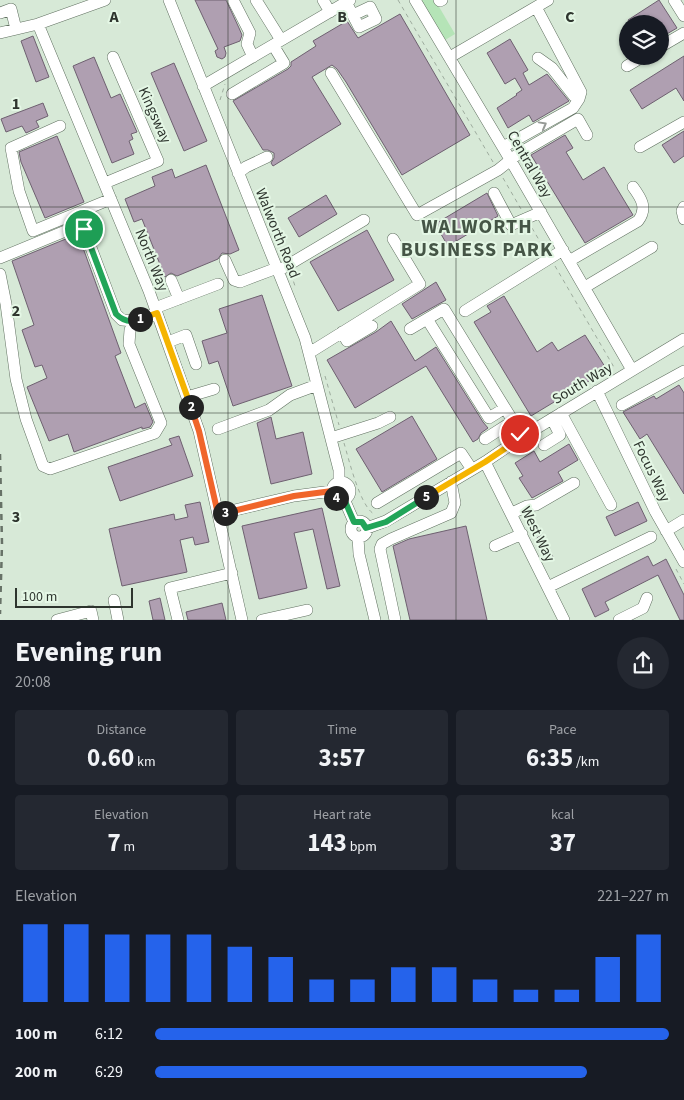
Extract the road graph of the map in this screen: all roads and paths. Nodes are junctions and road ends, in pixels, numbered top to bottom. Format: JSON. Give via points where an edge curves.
{"nodes":[{"id":1,"x":105,"y":0,"type":"edge"},
{"id":2,"x":169,"y":0,"type":"edge"},
{"id":3,"x":233,"y":0,"type":"edge"},
{"id":4,"x":256,"y":0,"type":"edge"},
{"id":5,"x":323,"y":0,"type":"edge"},
{"id":6,"x":398,"y":0,"type":"edge"},
{"id":7,"x":415,"y":0,"type":"edge"},
{"id":8,"x":548,"y":0,"type":"edge"},
{"id":9,"x":348,"y":1,"type":"edge"},
{"id":10,"x":678,"y":1,"type":"edge"},
{"id":11,"x":536,"y":8,"type":"junction"},
{"id":12,"x":330,"y":12,"type":"junction"},
{"id":13,"x":0,"y":13,"type":"edge"},
{"id":14,"x":354,"y":15,"type":"dead end"},
{"id":15,"x":684,"y":16,"type":"edge"},
{"id":16,"x":38,"y":24,"type":"junction"},
{"id":17,"x":16,"y":29,"type":"junction"},
{"id":18,"x":0,"y":33,"type":"edge"},
{"id":19,"x":684,"y":33,"type":"edge"},
{"id":20,"x":669,"y":42,"type":"edge"},
{"id":21,"x":277,"y":43,"type":"junction"},
{"id":22,"x":113,"y":57,"type":"dead end"},
{"id":23,"x":253,"y":57,"type":"junction"},
{"id":24,"x":450,"y":57,"type":"junction"},
{"id":25,"x":538,"y":58,"type":"dead end"},
{"id":26,"x":331,"y":73,"type":"dead end"},
{"id":27,"x":225,"y":83,"type":"dead end"},
{"id":28,"x":203,"y":86,"type":"junction"},
{"id":29,"x":232,"y":94,"type":"dead end"},
{"id":30,"x":579,"y":99,"type":"junction"},
{"id":31,"x":220,"y":105,"type":"dead end"},
{"id":32,"x":78,"y":119,"type":"junction"},
{"id":33,"x":684,"y":122,"type":"edge"},
{"id":34,"x":587,"y":135,"type":"dead end"},
{"id":35,"x":503,"y":147,"type":"junction"},
{"id":36,"x":640,"y":147,"type":"dead end"},
{"id":37,"x":268,"y":157,"type":"dead end"},
{"id":38,"x":511,"y":161,"type":"junction"},
{"id":39,"x":498,"y":170,"type":"junction"},
{"id":40,"x":238,"y":173,"type":"junction"},
{"id":41,"x":105,"y":183,"type":"junction"},
{"id":42,"x":633,"y":187,"type":"dead end"},
{"id":43,"x":257,"y":192,"type":"dead end"},
{"id":44,"x":494,"y":193,"type":"dead end"},
{"id":45,"x":111,"y":198,"type":"junction"},
{"id":46,"x":684,"y":207,"type":"edge"},
{"id":47,"x":541,"y":212,"type":"junction"},
{"id":48,"x":526,"y":218,"type":"junction"},
{"id":49,"x":684,"y":219,"type":"edge"},
{"id":50,"x":364,"y":220,"type":"dead end"},
{"id":51,"x":393,"y":239,"type":"dead end"},
{"id":52,"x":652,"y":247,"type":"dead end"},
{"id":53,"x":563,"y":250,"type":"junction"},
{"id":54,"x":0,"y":258,"type":"edge"},
{"id":55,"x":550,"y":258,"type":"junction"},
{"id":56,"x":225,"y":260,"type":"dead end"},
{"id":57,"x":570,"y":261,"type":"junction"},
{"id":58,"x":280,"y":268,"type":"junction"},
{"id":59,"x":0,"y":274,"type":"edge"},
{"id":60,"x":170,"y":280,"type":"dead end"},
{"id":61,"x":218,"y":284,"type":"dead end"},
{"id":62,"x":585,"y":287,"type":"junction"},
{"id":63,"x":298,"y":294,"type":"dead end"},
{"id":64,"x":179,"y":299,"type":"junction"},
{"id":65,"x":156,"y":310,"type":"junction"},
{"id":66,"x":465,"y":311,"type":"dead end"},
{"id":67,"x":427,"y":319,"type":"junction"},
{"id":68,"x":135,"y":321,"type":"junction"},
{"id":69,"x":372,"y":326,"type":"dead end"},
{"id":70,"x":410,"y":328,"type":"dead end"},
{"id":71,"x":342,"y":332,"type":"junction"},
{"id":72,"x":684,"y":339,"type":"edge"},
{"id":73,"x":168,"y":342,"type":"junction"},
{"id":74,"x":308,"y":353,"type":"junction"},
{"id":75,"x":196,"y":364,"type":"dead end"},
{"id":76,"x":632,"y":370,"type":"junction"},
{"id":77,"x":684,"y":371,"type":"edge"},
{"id":78,"x":618,"y":374,"type":"dead end"},
{"id":79,"x":326,"y":376,"type":"dead end"},
{"id":80,"x":317,"y":385,"type":"junction"},
{"id":81,"x":214,"y":389,"type":"dead end"},
{"id":82,"x":597,"y":391,"type":"junction"},
{"id":83,"x":187,"y":397,"type":"junction"},
{"id":84,"x":622,"y":405,"type":"dead end"},
{"id":85,"x":504,"y":408,"type":"junction"},
{"id":86,"x":556,"y":416,"type":"junction"},
{"id":87,"x":390,"y":417,"type":"dead end"},
{"id":88,"x":513,"y":422,"type":"junction"},
{"id":89,"x":218,"y":429,"type":"dead end"},
{"id":90,"x":336,"y":436,"type":"junction"},
{"id":91,"x":522,"y":437,"type":"junction"},
{"id":92,"x":485,"y":439,"type":"dead end"},
{"id":93,"x":544,"y":445,"type":"dead end"},
{"id":94,"x":485,"y":462,"type":"junction"},
{"id":95,"x":469,"y":465,"type":"dead end"},
{"id":96,"x":451,"y":482,"type":"junction"},
{"id":97,"x":574,"y":483,"type":"dead end"},
{"id":98,"x":336,"y":487,"type":"junction"},
{"id":99,"x":377,"y":503,"type":"dead end"},
{"id":100,"x":611,"y":504,"type":"dead end"},
{"id":101,"x":512,"y":513,"type":"junction"},
{"id":102,"x":218,"y":514,"type":"junction"},
{"id":103,"x":378,"y":516,"type":"dead end"},
{"id":104,"x":684,"y":520,"type":"edge"},
{"id":105,"x":354,"y":522,"type":"junction"},
{"id":106,"x":366,"y":528,"type":"junction"},
{"id":107,"x":666,"y":531,"type":"junction"},
{"id":108,"x":522,"y":534,"type":"junction"},
{"id":109,"x":358,"y":537,"type":"junction"},
{"id":110,"x":651,"y":537,"type":"dead end"},
{"id":111,"x":495,"y":546,"type":"dead end"},
{"id":112,"x":684,"y":562,"type":"edge"},
{"id":113,"x":232,"y":573,"type":"junction"},
{"id":114,"x":548,"y":587,"type":"junction"},
{"id":115,"x":647,"y":598,"type":"dead end"},
{"id":116,"x":114,"y":600,"type":"dead end"},
{"id":117,"x":307,"y":610,"type":"dead end"},
{"id":118,"x":57,"y":620,"type":"edge"},
{"id":119,"x":93,"y":620,"type":"edge"},
{"id":120,"x":118,"y":620,"type":"edge"},
{"id":121,"x":178,"y":620,"type":"edge"},
{"id":122,"x":242,"y":620,"type":"edge"},
{"id":123,"x":262,"y":620,"type":"edge"},
{"id":124,"x":375,"y":620,"type":"edge"},
{"id":125,"x":395,"y":620,"type":"edge"},
{"id":126,"x":564,"y":620,"type":"edge"},
{"id":127,"x":619,"y":620,"type":"edge"}],
"edges":[{"from":1,"to":16,"type":"street"},
{"from":2,"to":28,"type":"street","name":"Walworth Road"},
{"from":3,"to":23,"type":"street","via":[[250,33],[247,44]]},
{"from":4,"to":21,"type":"street"},
{"from":5,"to":12,"type":"street"},
{"from":6,"to":39,"type":"path"},
{"from":7,"to":24,"type":"street","name":"Central Way"},
{"from":8,"to":11,"type":"street"},
{"from":9,"to":12,"type":"street"},
{"from":9,"to":14,"type":"street"},
{"from":10,"to":15,"type":"street"},
{"from":11,"to":24,"type":"street"},
{"from":11,"to":30,"type":"street","via":[[581,92]]},
{"from":12,"to":21,"type":"street"},
{"from":13,"to":17,"type":"street","via":[[11,10]]},
{"from":16,"to":17,"type":"street"},
{"from":16,"to":32,"type":"street","name":"North Way"},
{"from":17,"to":18,"type":"street"},
{"from":19,"to":20,"type":"street"},
{"from":21,"to":23,"type":"street"},
{"from":21,"to":29,"type":"street","via":[[284,63]]},
{"from":22,"to":41,"type":"street","name":"Kingsway","via":[[158,161]]},
{"from":23,"to":28,"type":"street"},
{"from":24,"to":35,"type":"street","name":"Central Way"},
{"from":25,"to":30,"type":"street","via":[[552,68]]},
{"from":26,"to":39,"type":"street","via":[[417,215]]},
{"from":27,"to":31,"type":"path"},
{"from":28,"to":40,"type":"street","name":"Walworth Road"},
{"from":35,"to":30,"type":"street","one_way":true,"via":[[573,108]]},
{"from":32,"to":41,"type":"street","name":"North Way"},
{"from":32,"to":45,"type":"street","via":[[11,148],[19,191],[33,231]]},
{"from":33,"to":36,"type":"street"},
{"from":34,"to":38,"type":"street","via":[[578,119]]},
{"from":35,"to":38,"type":"street","name":"Central Way"},
{"from":37,"to":40,"type":"street"},
{"from":38,"to":39,"type":"street"},
{"from":38,"to":47,"type":"street","name":"Central Way"},
{"from":39,"to":48,"type":"path"},
{"from":40,"to":58,"type":"street","name":"Walworth Road"},
{"from":41,"to":45,"type":"street","name":"North Way"},
{"from":42,"to":57,"type":"street","via":[[643,202],[642,216],[638,221]]},
{"from":43,"to":58,"type":"path"},
{"from":44,"to":48,"type":"street","via":[[511,225]]},
{"from":45,"to":65,"type":"street","name":"North Way"},
{"from":46,"to":49,"type":"street"},
{"from":47,"to":48,"type":"street"},
{"from":47,"to":53,"type":"street","name":"Central Way"},
{"from":48,"to":55,"type":"path"},
{"from":50,"to":58,"type":"street"},
{"from":51,"to":71,"type":"street","via":[[420,284]]},
{"from":52,"to":62,"type":"street"},
{"from":53,"to":55,"type":"street"},
{"from":53,"to":57,"type":"street","name":"Central Way"},
{"from":54,"to":68,"type":"street","via":[[80,227],[84,229],[116,314],[122,320]]},
{"from":55,"to":66,"type":"street"},
{"from":55,"to":78,"type":"path"},
{"from":56,"to":58,"type":"street","via":[[234,280],[240,282]]},
{"from":57,"to":62,"type":"street","name":"Central Way"},
{"from":58,"to":63,"type":"path"},
{"from":58,"to":74,"type":"street","name":"Walworth Road"},
{"from":59,"to":68,"type":"street","via":[[16,379],[26,419],[46,468],[156,433],[161,424],[129,344],[130,330]]},
{"from":60,"to":64,"type":"street"},
{"from":61,"to":64,"type":"street"},
{"from":62,"to":76,"type":"street","name":"Central Way"},
{"from":64,"to":65,"type":"street"},
{"from":65,"to":68,"type":"street"},
{"from":65,"to":73,"type":"street","name":"North Way"},
{"from":67,"to":70,"type":"street"},
{"from":67,"to":85,"type":"street","via":[[489,418]]},
{"from":67,"to":85,"type":"street","via":[[444,309]]},
{"from":69,"to":71,"type":"street","via":[[347,341]]},
{"from":71,"to":74,"type":"street"},
{"from":72,"to":76,"type":"street","name":"South Way"},
{"from":73,"to":75,"type":"street","via":[[186,335]]},
{"from":73,"to":83,"type":"street","name":"North Way"},
{"from":74,"to":80,"type":"street","name":"Walworth Road"},
{"from":76,"to":82,"type":"street","name":"South Way"},
{"from":77,"to":84,"type":"street"},
{"from":79,"to":90,"type":"path"},
{"from":80,"to":89,"type":"street","via":[[290,395],[269,410]]},
{"from":80,"to":90,"type":"street","name":"Walworth Road"},
{"from":81,"to":83,"type":"street"},
{"from":82,"to":86,"type":"street","name":"South Way"},
{"from":82,"to":107,"type":"street","name":"Focus Way"},
{"from":83,"to":102,"type":"street","name":"North Way","via":[[199,431]]},
{"from":85,"to":88,"type":"street"},
{"from":86,"to":91,"type":"street","name":"South Way"},
{"from":86,"to":93,"type":"street","via":[[560,435]]},
{"from":86,"to":100,"type":"street"},
{"from":87,"to":90,"type":"street"},
{"from":88,"to":91,"type":"street"},
{"from":88,"to":92,"type":"street"},
{"from":90,"to":98,"type":"street","name":"Walworth Road","via":[[339,470]]},
{"from":90,"to":103,"type":"path","via":[[364,502],[370,512]]},
{"from":91,"to":94,"type":"street","name":"South Way"},
{"from":94,"to":96,"type":"street","name":"South Way"},
{"from":94,"to":101,"type":"street","name":"West Way"},
{"from":95,"to":99,"type":"street","via":[[461,453]]},
{"from":96,"to":106,"type":"street","name":"South Way","via":[[386,522]]},
{"from":96,"to":125,"type":"street","via":[[455,503],[451,513],[382,544],[380,549]]},
{"from":97,"to":101,"type":"street","via":[[536,505]]},
{"from":98,"to":102,"type":"street"},
{"from":98,"to":105,"type":"street","via":[[336,498],[344,499]]},
{"from":101,"to":108,"type":"street","name":"West Way"},
{"from":102,"to":113,"type":"street","name":"North Way"},
{"from":104,"to":107,"type":"street"},
{"from":105,"to":106,"type":"street","via":[[362,522]]},
{"from":105,"to":109,"type":"street","via":[[351,530]]},
{"from":106,"to":109,"type":"street"},
{"from":107,"to":112,"type":"street","name":"Focus Way"},
{"from":108,"to":111,"type":"street"},
{"from":108,"to":114,"type":"street","name":"West Way"},
{"from":109,"to":124,"type":"street"},
{"from":110,"to":114,"type":"street"},
{"from":113,"to":121,"type":"street","via":[[170,588]]},
{"from":113,"to":122,"type":"street","name":"North Way"},
{"from":114,"to":126,"type":"street","name":"West Way"},
{"from":115,"to":127,"type":"street","via":[[643,608]]},
{"from":116,"to":120,"type":"street"},
{"from":117,"to":123,"type":"street"},
{"from":118,"to":119,"type":"street","via":[[91,611]]}]}
